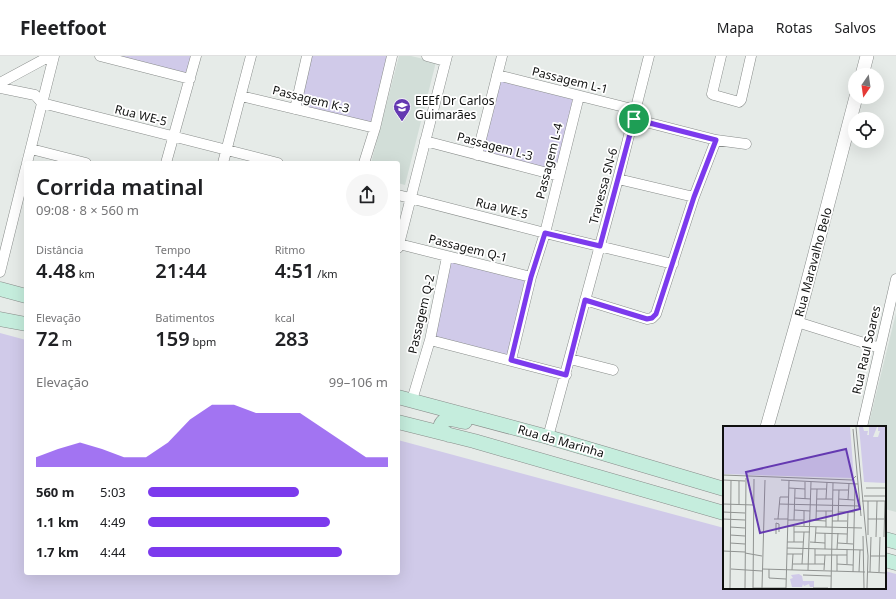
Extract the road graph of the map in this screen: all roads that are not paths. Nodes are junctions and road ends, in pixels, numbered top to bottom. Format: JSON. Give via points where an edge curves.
{"nodes":[{"id":1,"x":50,"y":56,"type":"edge"},
{"id":2,"x":54,"y":56,"type":"edge"},
{"id":3,"x":196,"y":56,"type":"edge"},
{"id":4,"x":251,"y":56,"type":"edge"},
{"id":5,"x":307,"y":56,"type":"edge"},
{"id":6,"x":392,"y":56,"type":"edge"},
{"id":7,"x":427,"y":56,"type":"edge"},
{"id":8,"x":502,"y":56,"type":"edge"},
{"id":9,"x":721,"y":56,"type":"edge"},
{"id":10,"x":751,"y":56,"type":"edge"},
{"id":11,"x":867,"y":56,"type":"edge"},
{"id":12,"x":105,"y":57,"type":"edge"},
{"id":13,"x":646,"y":57,"type":"edge"},
{"id":14,"x":446,"y":58,"type":"edge"},
{"id":15,"x":864,"y":68,"type":"edge"},
{"id":16,"x":497,"y":75,"type":"junction"},
{"id":17,"x":190,"y":79,"type":"junction"},
{"id":18,"x":0,"y":84,"type":"edge"},
{"id":19,"x":0,"y":88,"type":"edge"},
{"id":20,"x":241,"y":96,"type":"junction"},
{"id":21,"x":579,"y":96,"type":"junction"},
{"id":22,"x":42,"y":103,"type":"junction"},
{"id":23,"x":854,"y":104,"type":"edge"},
{"id":24,"x":295,"y":109,"type":"junction"},
{"id":25,"x":635,"y":114,"type":"junction"},
{"id":26,"x":375,"y":128,"type":"junction"},
{"id":27,"x":173,"y":137,"type":"junction"},
{"id":28,"x":716,"y":140,"type":"junction"},
{"id":29,"x":425,"y":141,"type":"junction"},
{"id":30,"x":746,"y":144,"type":"dead end"},
{"id":31,"x":31,"y":148,"type":"junction"},
{"id":32,"x":226,"y":149,"type":"junction"},
{"id":33,"x":477,"y":155,"type":"junction"},
{"id":34,"x":28,"y":161,"type":"edge"},
{"id":35,"x":76,"y":161,"type":"edge"},
{"id":36,"x":167,"y":161,"type":"edge"},
{"id":37,"x":223,"y":161,"type":"edge"},
{"id":38,"x":271,"y":161,"type":"edge"},
{"id":39,"x":365,"y":161,"type":"edge"},
{"id":40,"x":24,"y":176,"type":"edge"},
{"id":41,"x":559,"y":176,"type":"junction"},
{"id":42,"x":618,"y":179,"type":"junction"},
{"id":43,"x":400,"y":196,"type":"edge"},
{"id":44,"x":694,"y":197,"type":"junction"},
{"id":45,"x":410,"y":198,"type":"junction"},
{"id":46,"x":545,"y":233,"type":"junction"},
{"id":47,"x":400,"y":238,"type":"edge"},
{"id":48,"x":400,"y":246,"type":"edge"},
{"id":49,"x":600,"y":246,"type":"junction"},
{"id":50,"x":447,"y":257,"type":"junction"},
{"id":51,"x":673,"y":264,"type":"junction"},
{"id":52,"x":0,"y":272,"type":"edge"},
{"id":53,"x":531,"y":277,"type":"junction"},
{"id":54,"x":896,"y":279,"type":"edge"},
{"id":55,"x":0,"y":289,"type":"edge"},
{"id":56,"x":24,"y":295,"type":"edge"},
{"id":57,"x":585,"y":300,"type":"junction"},
{"id":58,"x":893,"y":304,"type":"edge"},
{"id":59,"x":0,"y":319,"type":"edge"},
{"id":60,"x":797,"y":322,"type":"junction"},
{"id":61,"x":24,"y":324,"type":"edge"},
{"id":62,"x":430,"y":340,"type":"junction"},
{"id":63,"x":880,"y":348,"type":"junction"},
{"id":64,"x":570,"y":359,"type":"junction"},
{"id":65,"x":511,"y":360,"type":"junction"},
{"id":66,"x":613,"y":370,"type":"dead end"},
{"id":67,"x":566,"y":375,"type":"junction"},
{"id":68,"x":405,"y":398,"type":"edge"},
{"id":69,"x":400,"y":423,"type":"edge"},
{"id":70,"x":767,"y":426,"type":"edge"},
{"id":71,"x":862,"y":426,"type":"edge"},
{"id":72,"x":527,"y":431,"type":"junction"},
{"id":73,"x":449,"y":435,"type":"junction"},
{"id":74,"x":548,"y":437,"type":"junction"},
{"id":75,"x":723,"y":489,"type":"edge"},
{"id":76,"x":723,"y":513,"type":"edge"},
{"id":77,"x":886,"y":539,"type":"edge"},
{"id":78,"x":896,"y":542,"type":"edge"},
{"id":79,"x":886,"y":559,"type":"edge"},
{"id":80,"x":896,"y":563,"type":"edge"}],
"edges":[{"from":1,"to":18,"type":"street"},
{"from":2,"to":22,"type":"street"},
{"from":3,"to":17,"type":"street"},
{"from":4,"to":20,"type":"street"},
{"from":5,"to":24,"type":"street"},
{"from":6,"to":26,"type":"street"},
{"from":7,"to":14,"type":"street"},
{"from":8,"to":16,"type":"street"},
{"from":9,"to":10,"type":"street","via":[[712,94],[739,102]]},
{"from":11,"to":15,"type":"street"},
{"from":12,"to":17,"type":"street"},
{"from":13,"to":25,"type":"street","name":"Travessa SN-6"},
{"from":14,"to":29,"type":"street"},
{"from":16,"to":21,"type":"street","name":"Passagem L-1"},
{"from":16,"to":33,"type":"street"},
{"from":17,"to":27,"type":"street"},
{"from":19,"to":22,"type":"street","name":"Rua WE-5","via":[[35,95]]},
{"from":20,"to":24,"type":"street","name":"Passagem K-3"},
{"from":20,"to":32,"type":"street"},
{"from":21,"to":25,"type":"street","name":"Passagem L-1"},
{"from":21,"to":41,"type":"street","name":"Passagem L-4"},
{"from":22,"to":27,"type":"street","name":"Rua WE-5"},
{"from":22,"to":31,"type":"street"},
{"from":23,"to":60,"type":"street","name":"Rua Maravalho Belo"},
{"from":24,"to":26,"type":"street","name":"Passagem K-3"},
{"from":25,"to":28,"type":"street","name":"Passagem L-1"},
{"from":25,"to":42,"type":"street","name":"Travessa SN-6"},
{"from":26,"to":39,"type":"street"},
{"from":27,"to":32,"type":"street","name":"Rua WE-5"},
{"from":27,"to":36,"type":"street"},
{"from":28,"to":30,"type":"street","name":"Passagem L-1"},
{"from":28,"to":44,"type":"street"},
{"from":29,"to":33,"type":"street","name":"Passagem L-3"},
{"from":29,"to":45,"type":"street"},
{"from":31,"to":34,"type":"street"},
{"from":31,"to":35,"type":"street"},
{"from":32,"to":37,"type":"street"},
{"from":32,"to":38,"type":"street","name":"Rua WE-5"},
{"from":33,"to":41,"type":"street","name":"Passagem L-3"},
{"from":40,"to":52,"type":"street"},
{"from":41,"to":46,"type":"street","name":"Passagem L-4"},
{"from":42,"to":44,"type":"street"},
{"from":42,"to":49,"type":"street","name":"Travessa SN-6"},
{"from":43,"to":45,"type":"street","name":"Rua WE-5"},
{"from":44,"to":51,"type":"street"},
{"from":45,"to":46,"type":"street","name":"Rua WE-5"},
{"from":45,"to":47,"type":"street"},
{"from":46,"to":49,"type":"street","name":"Rua WE-5"},
{"from":46,"to":53,"type":"street","name":"Passagem L-4"},
{"from":48,"to":50,"type":"street","name":"Passagem Q-1"},
{"from":49,"to":51,"type":"street","name":"Rua WE-5"},
{"from":49,"to":57,"type":"street","name":"Travessa SN-6"},
{"from":50,"to":53,"type":"street","name":"Passagem Q-1"},
{"from":50,"to":62,"type":"street","name":"Passagem Q-2"},
{"from":51,"to":57,"type":"street","via":[[656,314],[652,318],[647,319]]},
{"from":53,"to":65,"type":"street","name":"Passagem L-4"},
{"from":54,"to":58,"type":"street","name":"Rua Raul Soares"},
{"from":55,"to":56,"type":"main road"},
{"from":57,"to":64,"type":"street","name":"Travessa SN-6"},
{"from":58,"to":63,"type":"street","name":"Rua Raul Soares"},
{"from":59,"to":61,"type":"main road"},
{"from":60,"to":63,"type":"street"},
{"from":60,"to":70,"type":"street","name":"Rua Maravalho Belo"},
{"from":62,"to":65,"type":"street"},
{"from":62,"to":68,"type":"street","name":"Passagem Q-2"},
{"from":63,"to":71,"type":"street","name":"Rua Raul Soares"},
{"from":64,"to":66,"type":"street"},
{"from":64,"to":67,"type":"street","name":"Travessa SN-6"},
{"from":65,"to":67,"type":"street"},
{"from":67,"to":74,"type":"street","name":"Travessa SN-6"},
{"from":68,"to":72,"type":"main road","name":"Rua da Marinha"},
{"from":69,"to":73,"type":"main road","name":"Rua da Marinha"},
{"from":72,"to":73,"type":"main road","via":[[486,427],[450,419],[444,420],[440,428]]},
{"from":72,"to":74,"type":"main road","name":"Rua da Marinha"},
{"from":73,"to":76,"type":"main road","name":"Rua da Marinha"},
{"from":74,"to":75,"type":"main road","name":"Rua da Marinha"},
{"from":77,"to":78,"type":"main road"},
{"from":79,"to":80,"type":"main road"}]}
